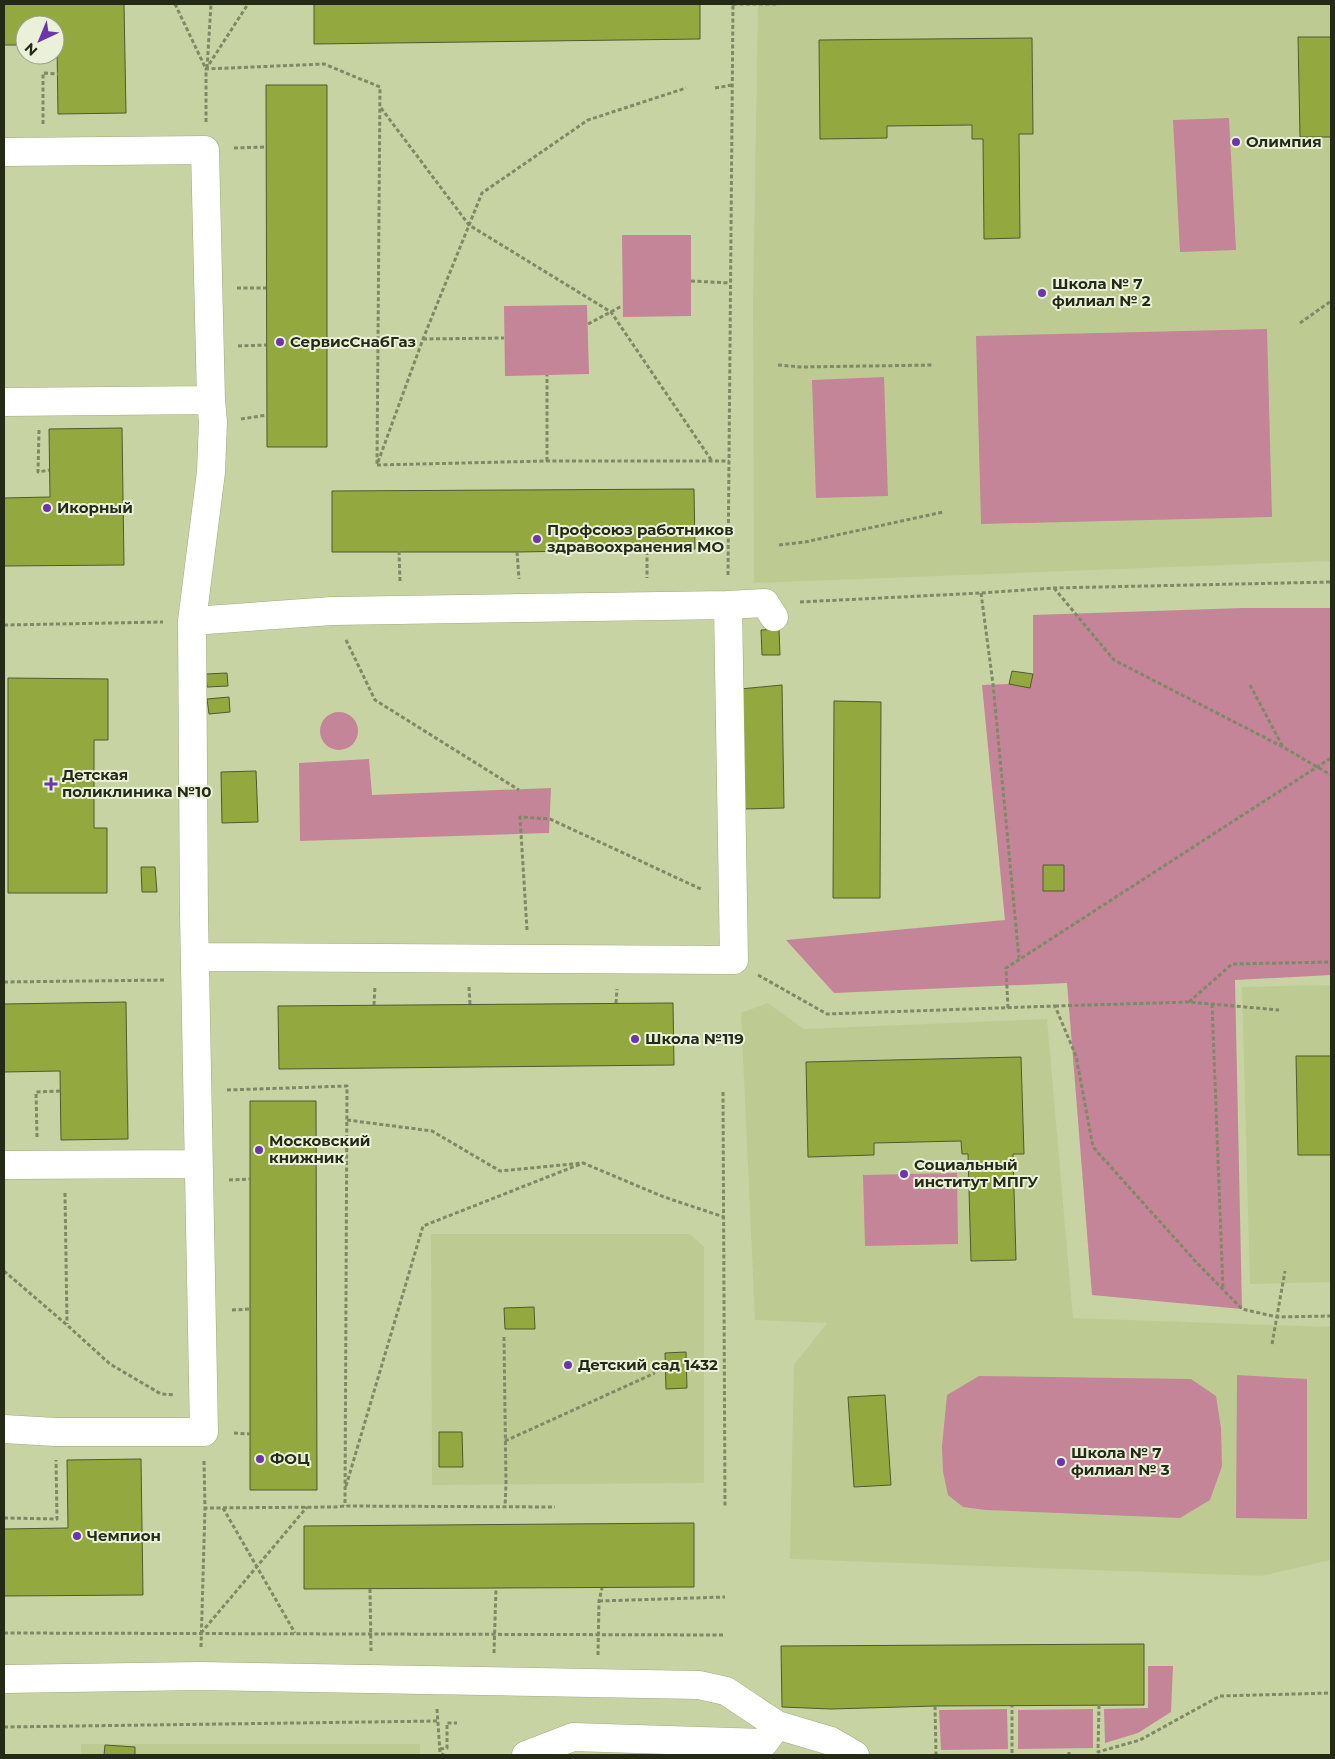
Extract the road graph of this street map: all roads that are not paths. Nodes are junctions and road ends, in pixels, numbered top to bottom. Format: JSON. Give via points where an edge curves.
{"nodes":[{"id":1,"x":4,"y":152,"type":"edge"},
{"id":2,"x":211,"y":400,"type":"junction"},
{"id":3,"x":4,"y":402,"type":"edge"},
{"id":4,"x":728,"y":606,"type":"junction"},
{"id":5,"x":770,"y":610,"type":"road end"},
{"id":6,"x":192,"y":622,"type":"junction"},
{"id":7,"x":195,"y":968,"type":"junction"},
{"id":8,"x":198,"y":1164,"type":"junction"},
{"id":9,"x":4,"y":1165,"type":"edge"},
{"id":10,"x":4,"y":1429,"type":"edge"},
{"id":11,"x":4,"y":1679,"type":"edge"},
{"id":12,"x":777,"y":1725,"type":"junction"},
{"id":13,"x":526,"y":1755,"type":"edge"},
{"id":14,"x":855,"y":1755,"type":"edge"}],
"edges":[{"from":1,"to":2,"type":"lane","via":[[205,150]]},
{"from":2,"to":3,"type":"lane"},
{"from":2,"to":6,"type":"lane","via":[[211,472]]},
{"from":4,"to":5,"type":"lane"},
{"from":4,"to":6,"type":"lane","via":[[332,611]]},
{"from":4,"to":7,"type":"lane","via":[[734,960],[529,959]]},
{"from":6,"to":7,"type":"lane"},
{"from":7,"to":8,"type":"lane"},
{"from":8,"to":9,"type":"lane"},
{"from":8,"to":10,"type":"lane","via":[[204,1432]]},
{"from":11,"to":12,"type":"lane","via":[[200,1676],[699,1686],[726,1691]]},
{"from":12,"to":13,"type":"lane","via":[[764,1743],[573,1737]]},
{"from":12,"to":14,"type":"lane","via":[[831,1741]]}]}
